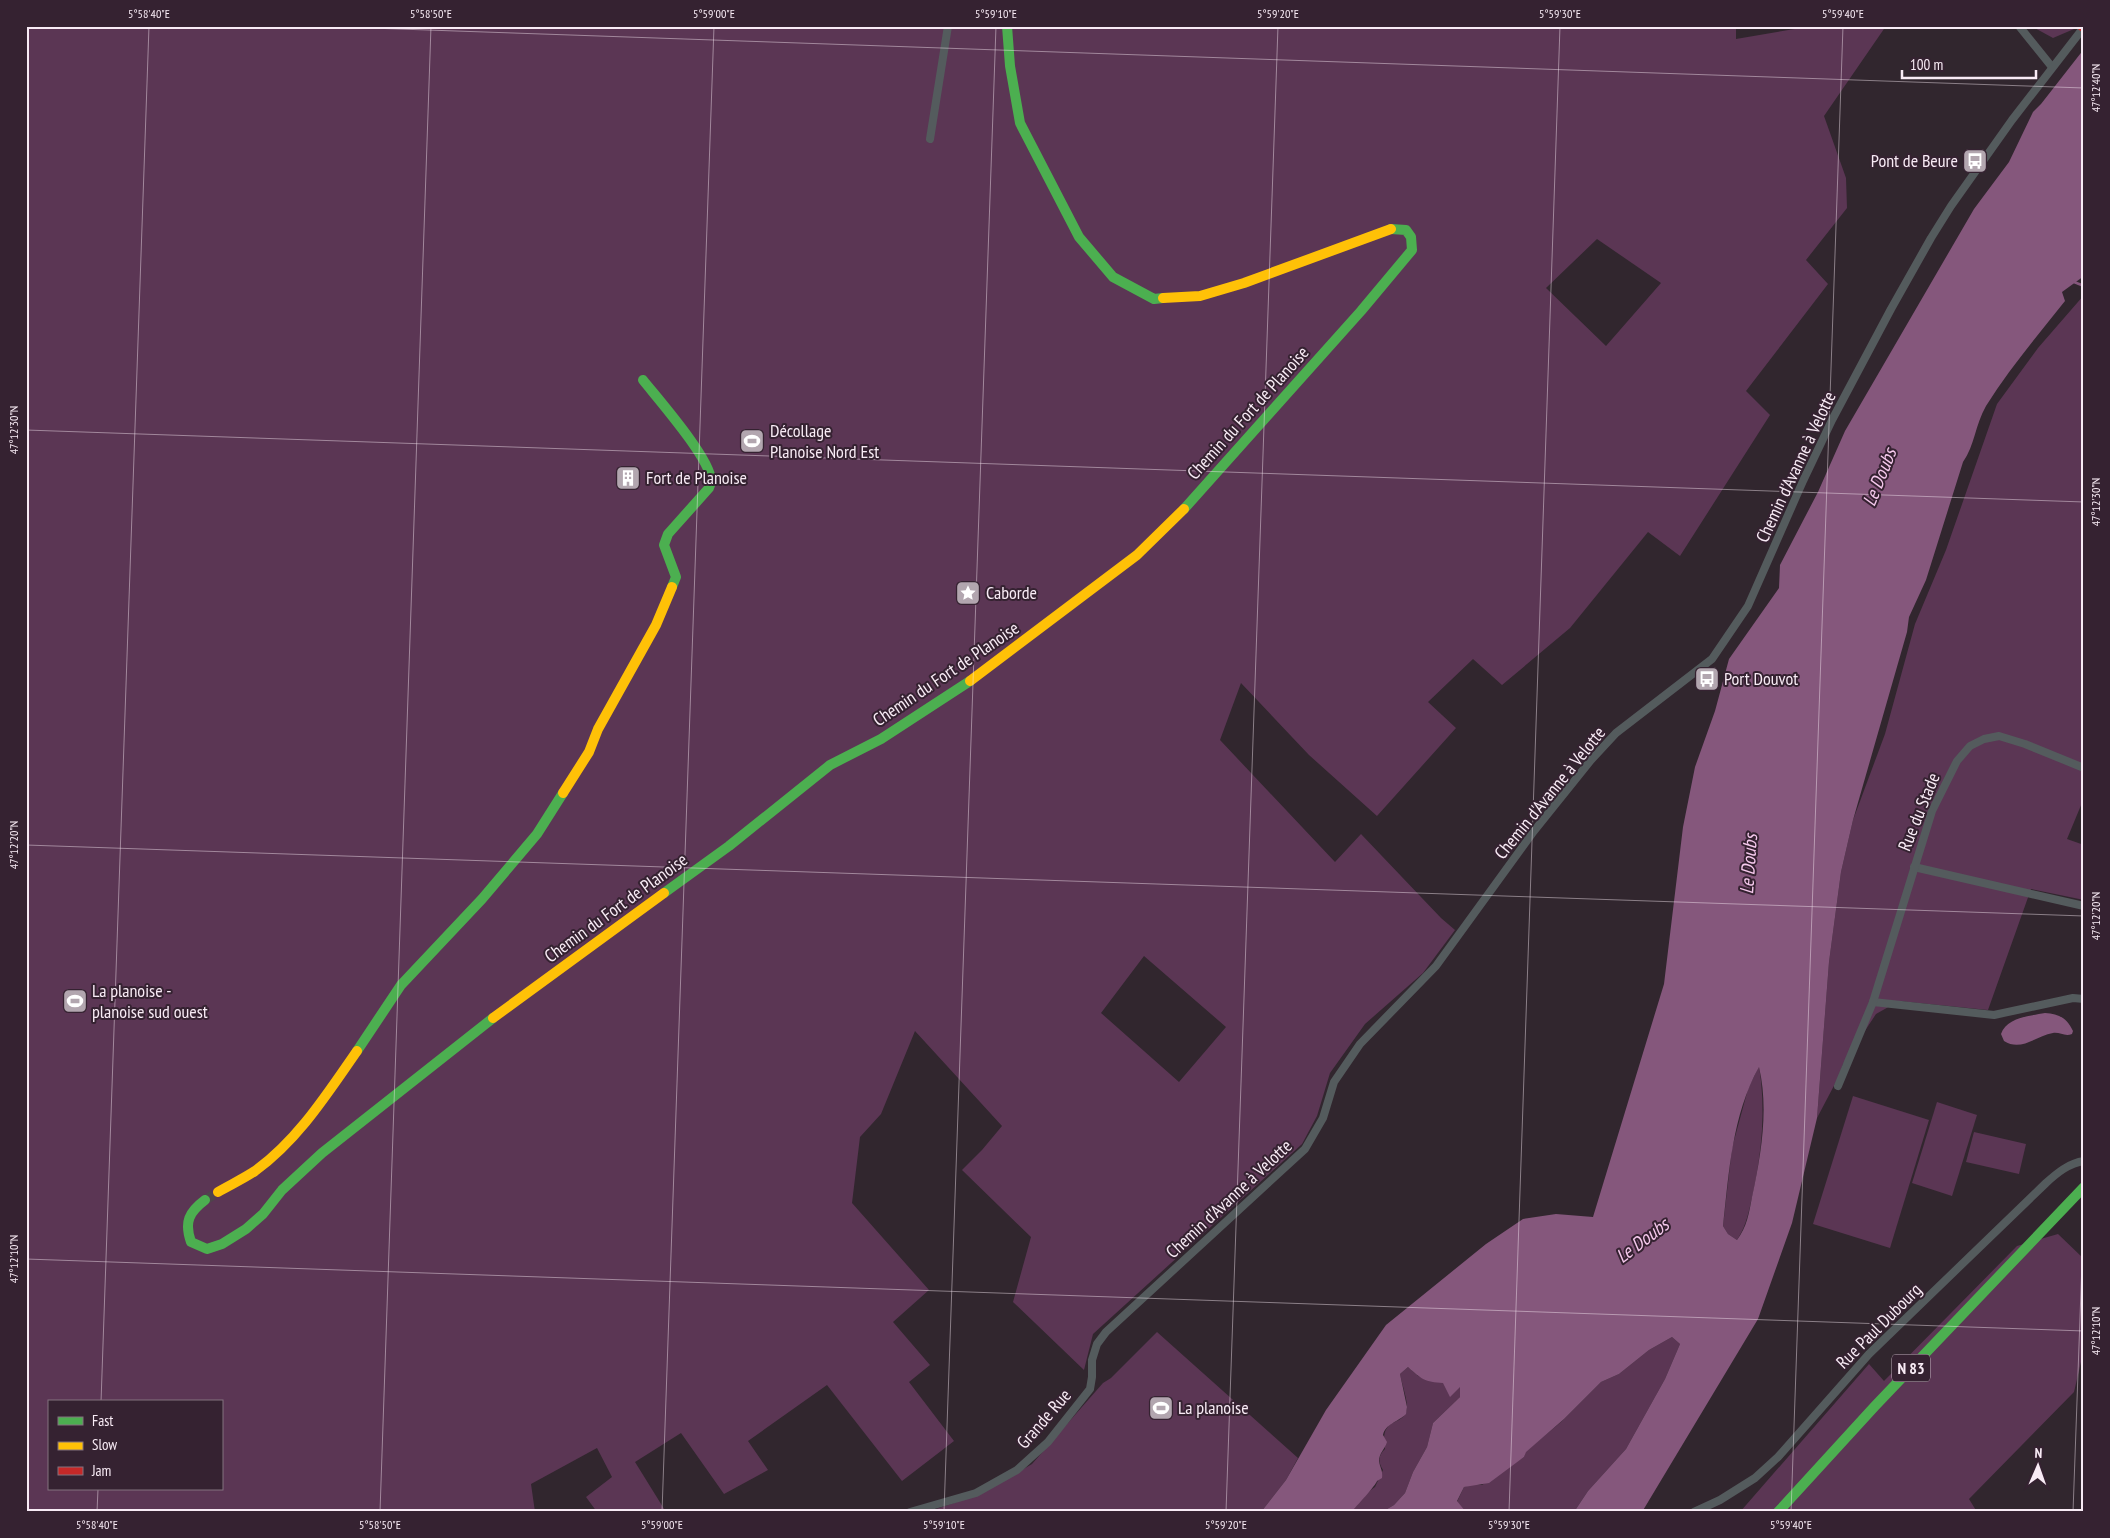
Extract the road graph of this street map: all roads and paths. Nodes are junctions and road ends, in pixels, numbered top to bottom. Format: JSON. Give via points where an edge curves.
{"nodes":[{"id":1,"x":948,"y":26,"type":"edge"},
{"id":2,"x":1007,"y":26,"type":"edge"},
{"id":3,"x":2019,"y":26,"type":"edge"},
{"id":4,"x":2083,"y":27,"type":"edge"},
{"id":5,"x":2052,"y":67,"type":"junction"},
{"id":6,"x":930,"y":139,"type":"dead end"},
{"id":7,"x":643,"y":380,"type":"dead end"},
{"id":8,"x":2084,"y":768,"type":"edge"},
{"id":9,"x":1914,"y":867,"type":"junction"},
{"id":10,"x":2084,"y":906,"type":"edge"},
{"id":11,"x":2084,"y":999,"type":"edge"},
{"id":12,"x":1873,"y":1002,"type":"junction"},
{"id":13,"x":1838,"y":1086,"type":"dead end"},
{"id":14,"x":2084,"y":1161,"type":"edge"},
{"id":15,"x":2084,"y":1186,"type":"edge"},
{"id":16,"x":218,"y":1192,"type":"tunnel mouth"},
{"id":17,"x":205,"y":1200,"type":"tunnel mouth"},
{"id":18,"x":1090,"y":1388,"type":"joint"},
{"id":19,"x":910,"y":1512,"type":"edge"},
{"id":20,"x":1694,"y":1512,"type":"edge"},
{"id":21,"x":1778,"y":1512,"type":"edge"}],
"edges":[{"from":1,"to":6,"type":"street"},
{"from":2,"to":17,"type":"street","name":"Chemin du Fort de Planoise","via":[[1020,123],[1079,238],[1113,277],[1136,290],[1154,299],[1200,296],[1389,229],[1406,230],[1411,237],[1412,250],[1177,516],[1137,556],[936,705],[830,765],[713,858],[474,1031],[322,1153],[246,1229],[222,1244],[207,1248],[191,1242],[186,1224],[191,1212]]},
{"from":3,"to":5,"type":"street"},
{"from":4,"to":5,"type":"street","name":"Chemin d'Avanne à Velotte"},
{"from":5,"to":18,"type":"street","name":"Chemin d'Avanne à Velotte","via":[[1972,175],[1931,238],[1832,420],[1748,606],[1712,659],[1616,733],[1591,760],[1534,831],[1436,966],[1360,1044],[1334,1082],[1323,1118],[1305,1149],[1106,1332],[1097,1344],[1092,1360]]},
{"from":7,"to":16,"type":"street","via":[[669,412],[711,480],[709,488],[668,534],[664,545],[676,577],[656,626],[598,729],[589,752],[537,834],[482,899],[400,984],[316,1111],[270,1158]]},
{"from":8,"to":9,"type":"street","name":"Rue du Stade","via":[[1999,736],[1970,746],[1958,761],[1932,811]]},
{"from":9,"to":10,"type":"street","name":"Rue du Stade"},
{"from":9,"to":12,"type":"street","name":"Rue du Stade"},
{"from":11,"to":12,"type":"street","via":[[2073,998],[1994,1014]]},
{"from":12,"to":13,"type":"street","name":"Rue du Stade"},
{"from":14,"to":20,"type":"street","name":"Rue Paul Dubourg","via":[[2058,1172],[2046,1183],[1869,1354],[1755,1478]]},
{"from":15,"to":21,"type":"street","number":"N 83"},
{"from":18,"to":19,"type":"street","name":"Grande Rue","via":[[1048,1442],[1017,1470],[976,1493]]}]}
